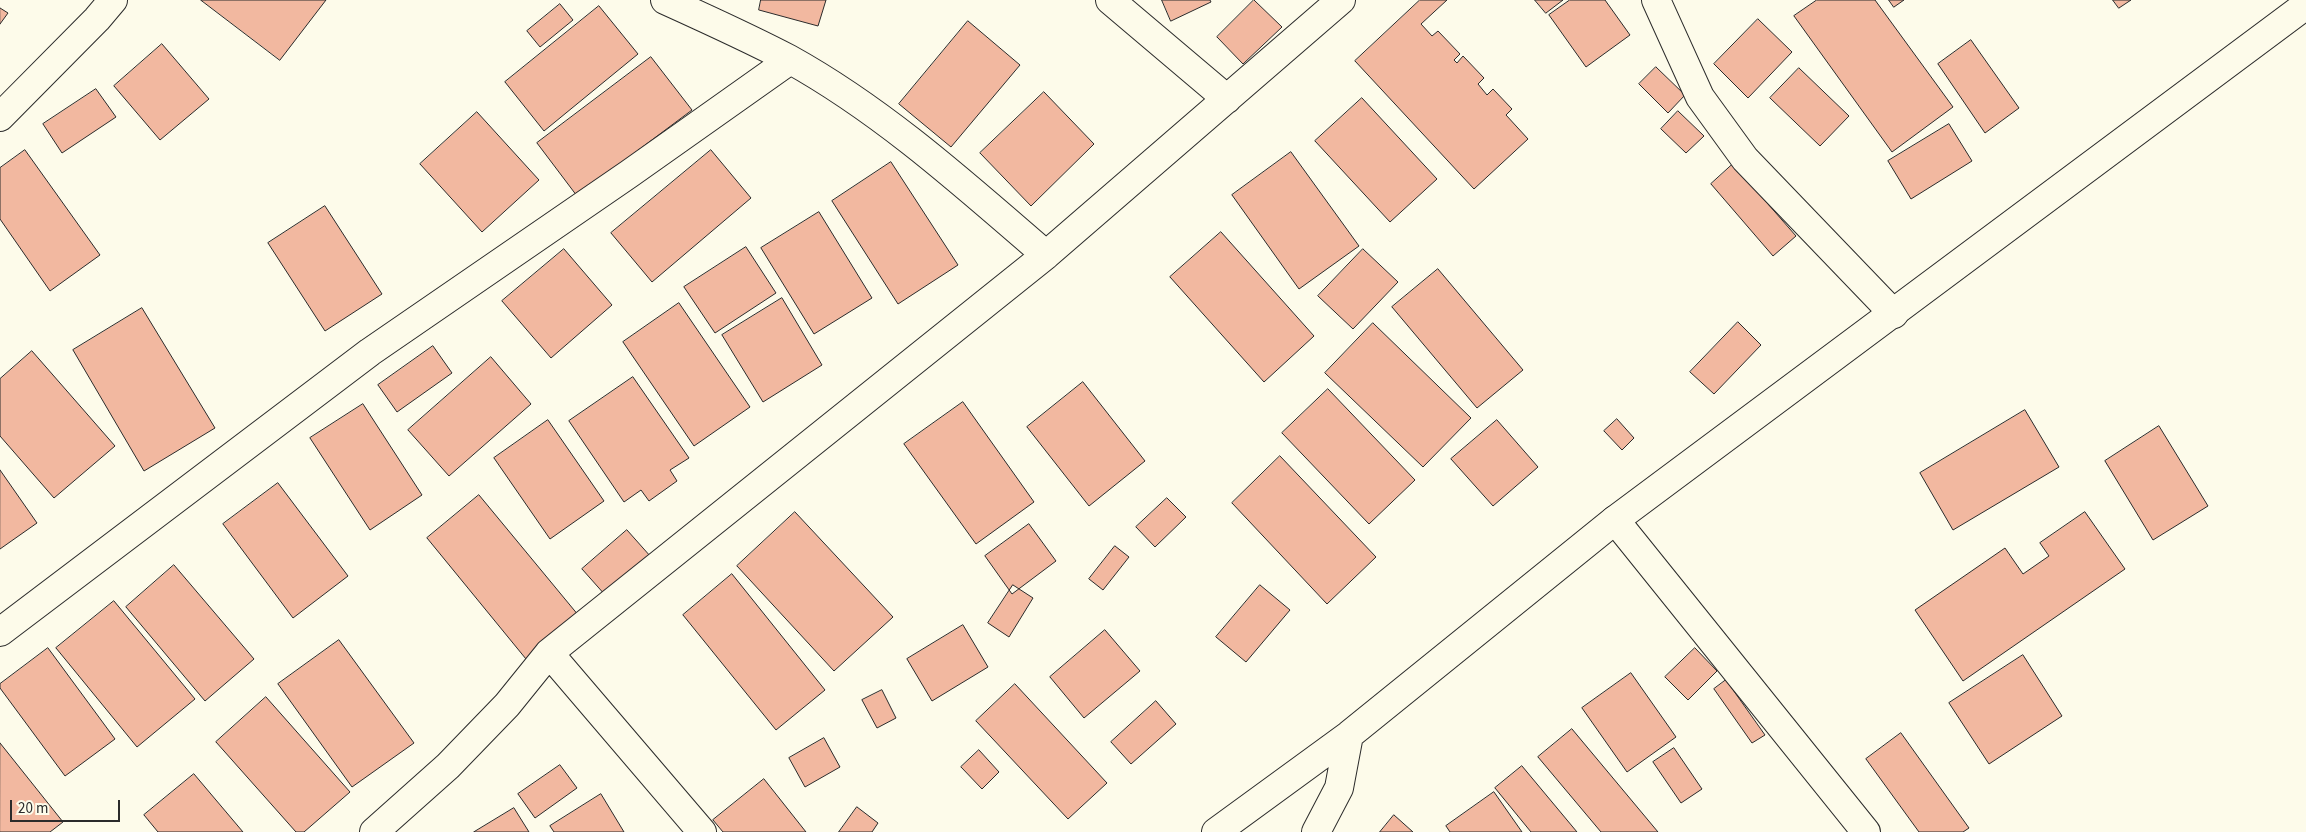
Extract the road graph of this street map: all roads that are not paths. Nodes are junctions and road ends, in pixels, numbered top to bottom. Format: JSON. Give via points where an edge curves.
{"nodes":[{"id":1,"x":113,"y":0,"type":"edge"},
{"id":2,"x":665,"y":0,"type":"edge"},
{"id":3,"x":1110,"y":0,"type":"edge"},
{"id":4,"x":1341,"y":0,"type":"edge"},
{"id":5,"x":1656,"y":0,"type":"edge"},
{"id":6,"x":2306,"y":5,"type":"edge"},
{"id":7,"x":790,"y":60,"type":"junction"},
{"id":8,"x":1227,"y":99,"type":"junction"},
{"id":9,"x":0,"y":117,"type":"edge"},
{"id":10,"x":1046,"y":255,"type":"junction"},
{"id":11,"x":1894,"y":314,"type":"junction"},
{"id":12,"x":1616,"y":520,"type":"junction"},
{"id":13,"x":0,"y":632,"type":"edge"},
{"id":14,"x":549,"y":653,"type":"junction"},
{"id":15,"x":1349,"y":735,"type":"junction"},
{"id":16,"x":374,"y":832,"type":"edge"},
{"id":17,"x":702,"y":832,"type":"edge"},
{"id":18,"x":1216,"y":832,"type":"edge"},
{"id":19,"x":1316,"y":832,"type":"edge"},
{"id":20,"x":1866,"y":832,"type":"edge"}],
"edges":[{"from":1,"to":9,"type":"street"},
{"from":2,"to":7,"type":"street"},
{"from":3,"to":8,"type":"street"},
{"from":4,"to":8,"type":"street"},
{"from":5,"to":11,"type":"street","via":[[1700,97],[1745,159]]},
{"from":6,"to":11,"type":"street"},
{"from":7,"to":10,"type":"street","via":[[878,116]]},
{"from":7,"to":13,"type":"street","via":[[370,352]]},
{"from":8,"to":10,"type":"street"},
{"from":10,"to":14,"type":"street"},
{"from":11,"to":12,"type":"street"},
{"from":12,"to":15,"type":"street"},
{"from":12,"to":20,"type":"street"},
{"from":14,"to":16,"type":"street","via":[[507,705],[448,766]]},
{"from":14,"to":17,"type":"street"},
{"from":15,"to":18,"type":"street"},
{"from":15,"to":19,"type":"street","via":[[1339,788]]}]}
